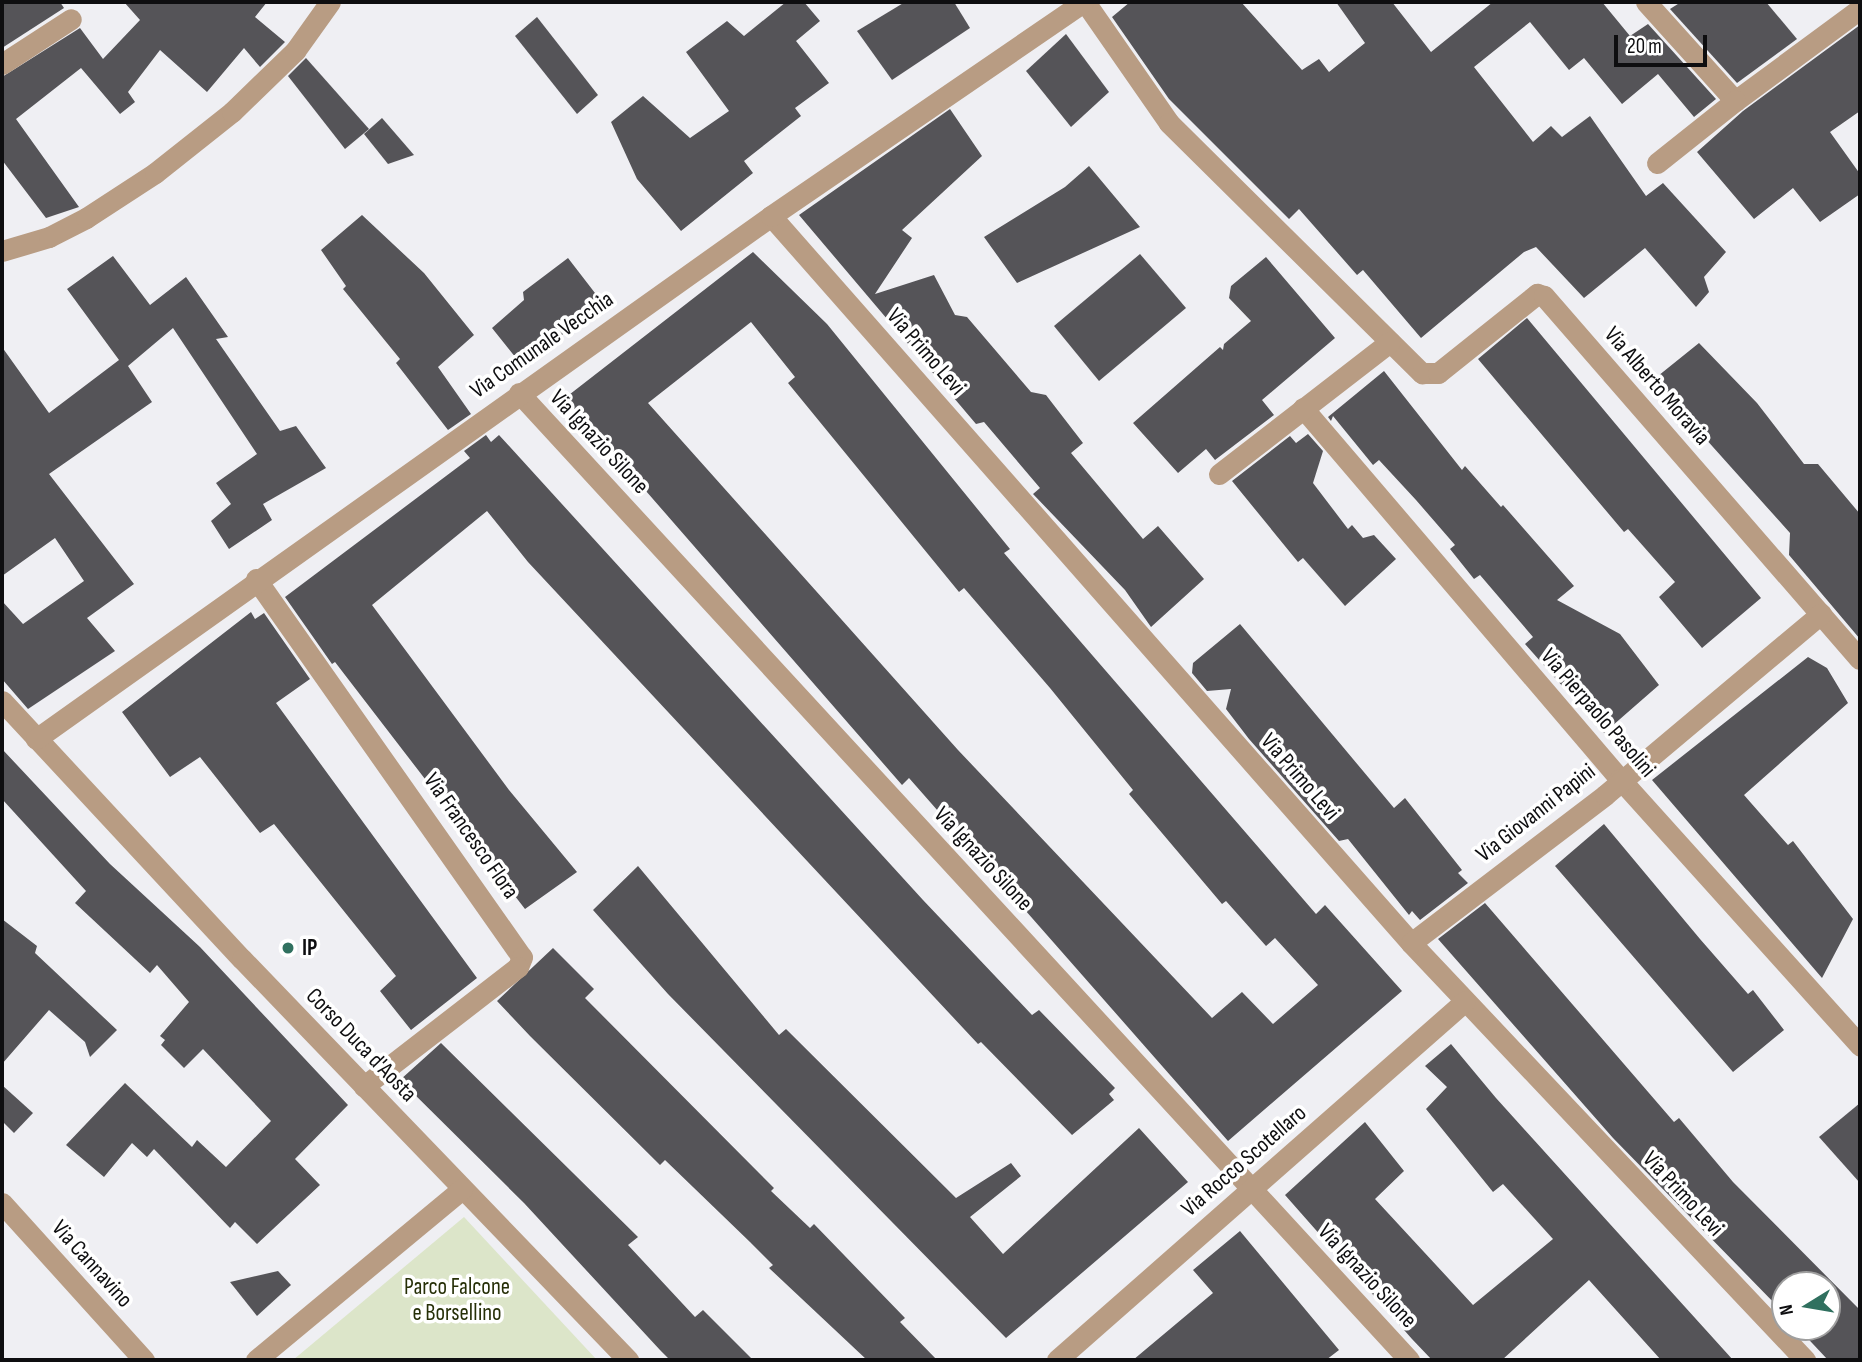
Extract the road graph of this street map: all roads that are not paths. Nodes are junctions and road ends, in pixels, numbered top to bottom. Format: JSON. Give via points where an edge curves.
{"nodes":[{"id":1,"x":330,"y":2,"type":"edge"},
{"id":2,"x":1084,"y":2,"type":"edge"},
{"id":3,"x":1647,"y":2,"type":"edge"},
{"id":4,"x":1860,"y":9,"type":"edge"},
{"id":5,"x":71,"y":19,"type":"dead end"},
{"id":6,"x":2,"y":64,"type":"edge"},
{"id":7,"x":1735,"y":101,"type":"junction"},
{"id":8,"x":1657,"y":163,"type":"dead end"},
{"id":9,"x":771,"y":216,"type":"junction"},
{"id":10,"x":2,"y":251,"type":"edge"},
{"id":11,"x":1390,"y":342,"type":"junction"},
{"id":12,"x":519,"y":393,"type":"junction"},
{"id":13,"x":1303,"y":408,"type":"junction"},
{"id":14,"x":1219,"y":474,"type":"dead end"},
{"id":15,"x":256,"y":579,"type":"junction"},
{"id":16,"x":1821,"y":614,"type":"junction"},
{"id":17,"x":1860,"y":659,"type":"edge"},
{"id":18,"x":2,"y":701,"type":"edge"},
{"id":19,"x":36,"y":739,"type":"junction"},
{"id":20,"x":1620,"y":779,"type":"junction"},
{"id":21,"x":1411,"y":943,"type":"junction"},
{"id":22,"x":1465,"y":1001,"type":"junction"},
{"id":23,"x":1860,"y":1046,"type":"edge"},
{"id":24,"x":365,"y":1086,"type":"junction"},
{"id":25,"x":461,"y":1189,"type":"junction"},
{"id":26,"x":1251,"y":1189,"type":"junction"},
{"id":27,"x":2,"y":1203,"type":"edge"},
{"id":28,"x":144,"y":1360,"type":"edge"},
{"id":29,"x":257,"y":1360,"type":"edge"},
{"id":30,"x":628,"y":1360,"type":"edge"},
{"id":31,"x":1057,"y":1360,"type":"edge"},
{"id":32,"x":1409,"y":1360,"type":"edge"},
{"id":33,"x":1805,"y":1360,"type":"edge"}],
"edges":[{"from":1,"to":10,"type":"street","via":[[295,51],[232,112],[155,173],[49,237]]},
{"from":2,"to":9,"type":"street","name":"Via Comunale Vecchia"},
{"from":2,"to":11,"type":"street","name":"Via Alberto Moravia","via":[[1169,123]]},
{"from":3,"to":7,"type":"street"},
{"from":4,"to":7,"type":"street"},
{"from":5,"to":6,"type":"street"},
{"from":7,"to":8,"type":"street"},
{"from":9,"to":12,"type":"street","name":"Via Comunale Vecchia"},
{"from":9,"to":21,"type":"street","name":"Via Primo Levi"},
{"from":11,"to":13,"type":"street"},
{"from":11,"to":16,"type":"street","name":"Via Alberto Moravia","via":[[1418,371],[1432,375],[1542,295]]},
{"from":12,"to":15,"type":"street","name":"Via Comunale Vecchia"},
{"from":12,"to":26,"type":"street","name":"Via Ignazio Silone"},
{"from":13,"to":14,"type":"street"},
{"from":13,"to":20,"type":"street","name":"Via Pierpaolo Pasolini"},
{"from":15,"to":19,"type":"street","name":"Via Comunale Vecchia"},
{"from":15,"to":24,"type":"street","name":"Via Francesco Flora","via":[[522,957],[518,967]]},
{"from":16,"to":17,"type":"street","name":"Via Alberto Moravia"},
{"from":16,"to":20,"type":"street","name":"Via Giovanni Papini"},
{"from":18,"to":19,"type":"street","name":"Corso Duca d'Aosta"},
{"from":19,"to":24,"type":"street","name":"Corso Duca d'Aosta"},
{"from":20,"to":21,"type":"street","name":"Via Giovanni Papini"},
{"from":20,"to":23,"type":"street","name":"Via Pierpaolo Pasolini"},
{"from":21,"to":22,"type":"street","name":"Via Primo Levi"},
{"from":22,"to":26,"type":"street","name":"Via Rocco Scotellaro"},
{"from":22,"to":33,"type":"street","name":"Via Primo Levi"},
{"from":24,"to":25,"type":"street","name":"Corso Duca d'Aosta"},
{"from":25,"to":29,"type":"street"},
{"from":25,"to":30,"type":"street","name":"Corso Duca d'Aosta"},
{"from":26,"to":31,"type":"street","name":"Via Rocco Scotellaro"},
{"from":26,"to":32,"type":"street","name":"Via Ignazio Silone"},
{"from":27,"to":28,"type":"street","name":"Via Cannavino"}]}
